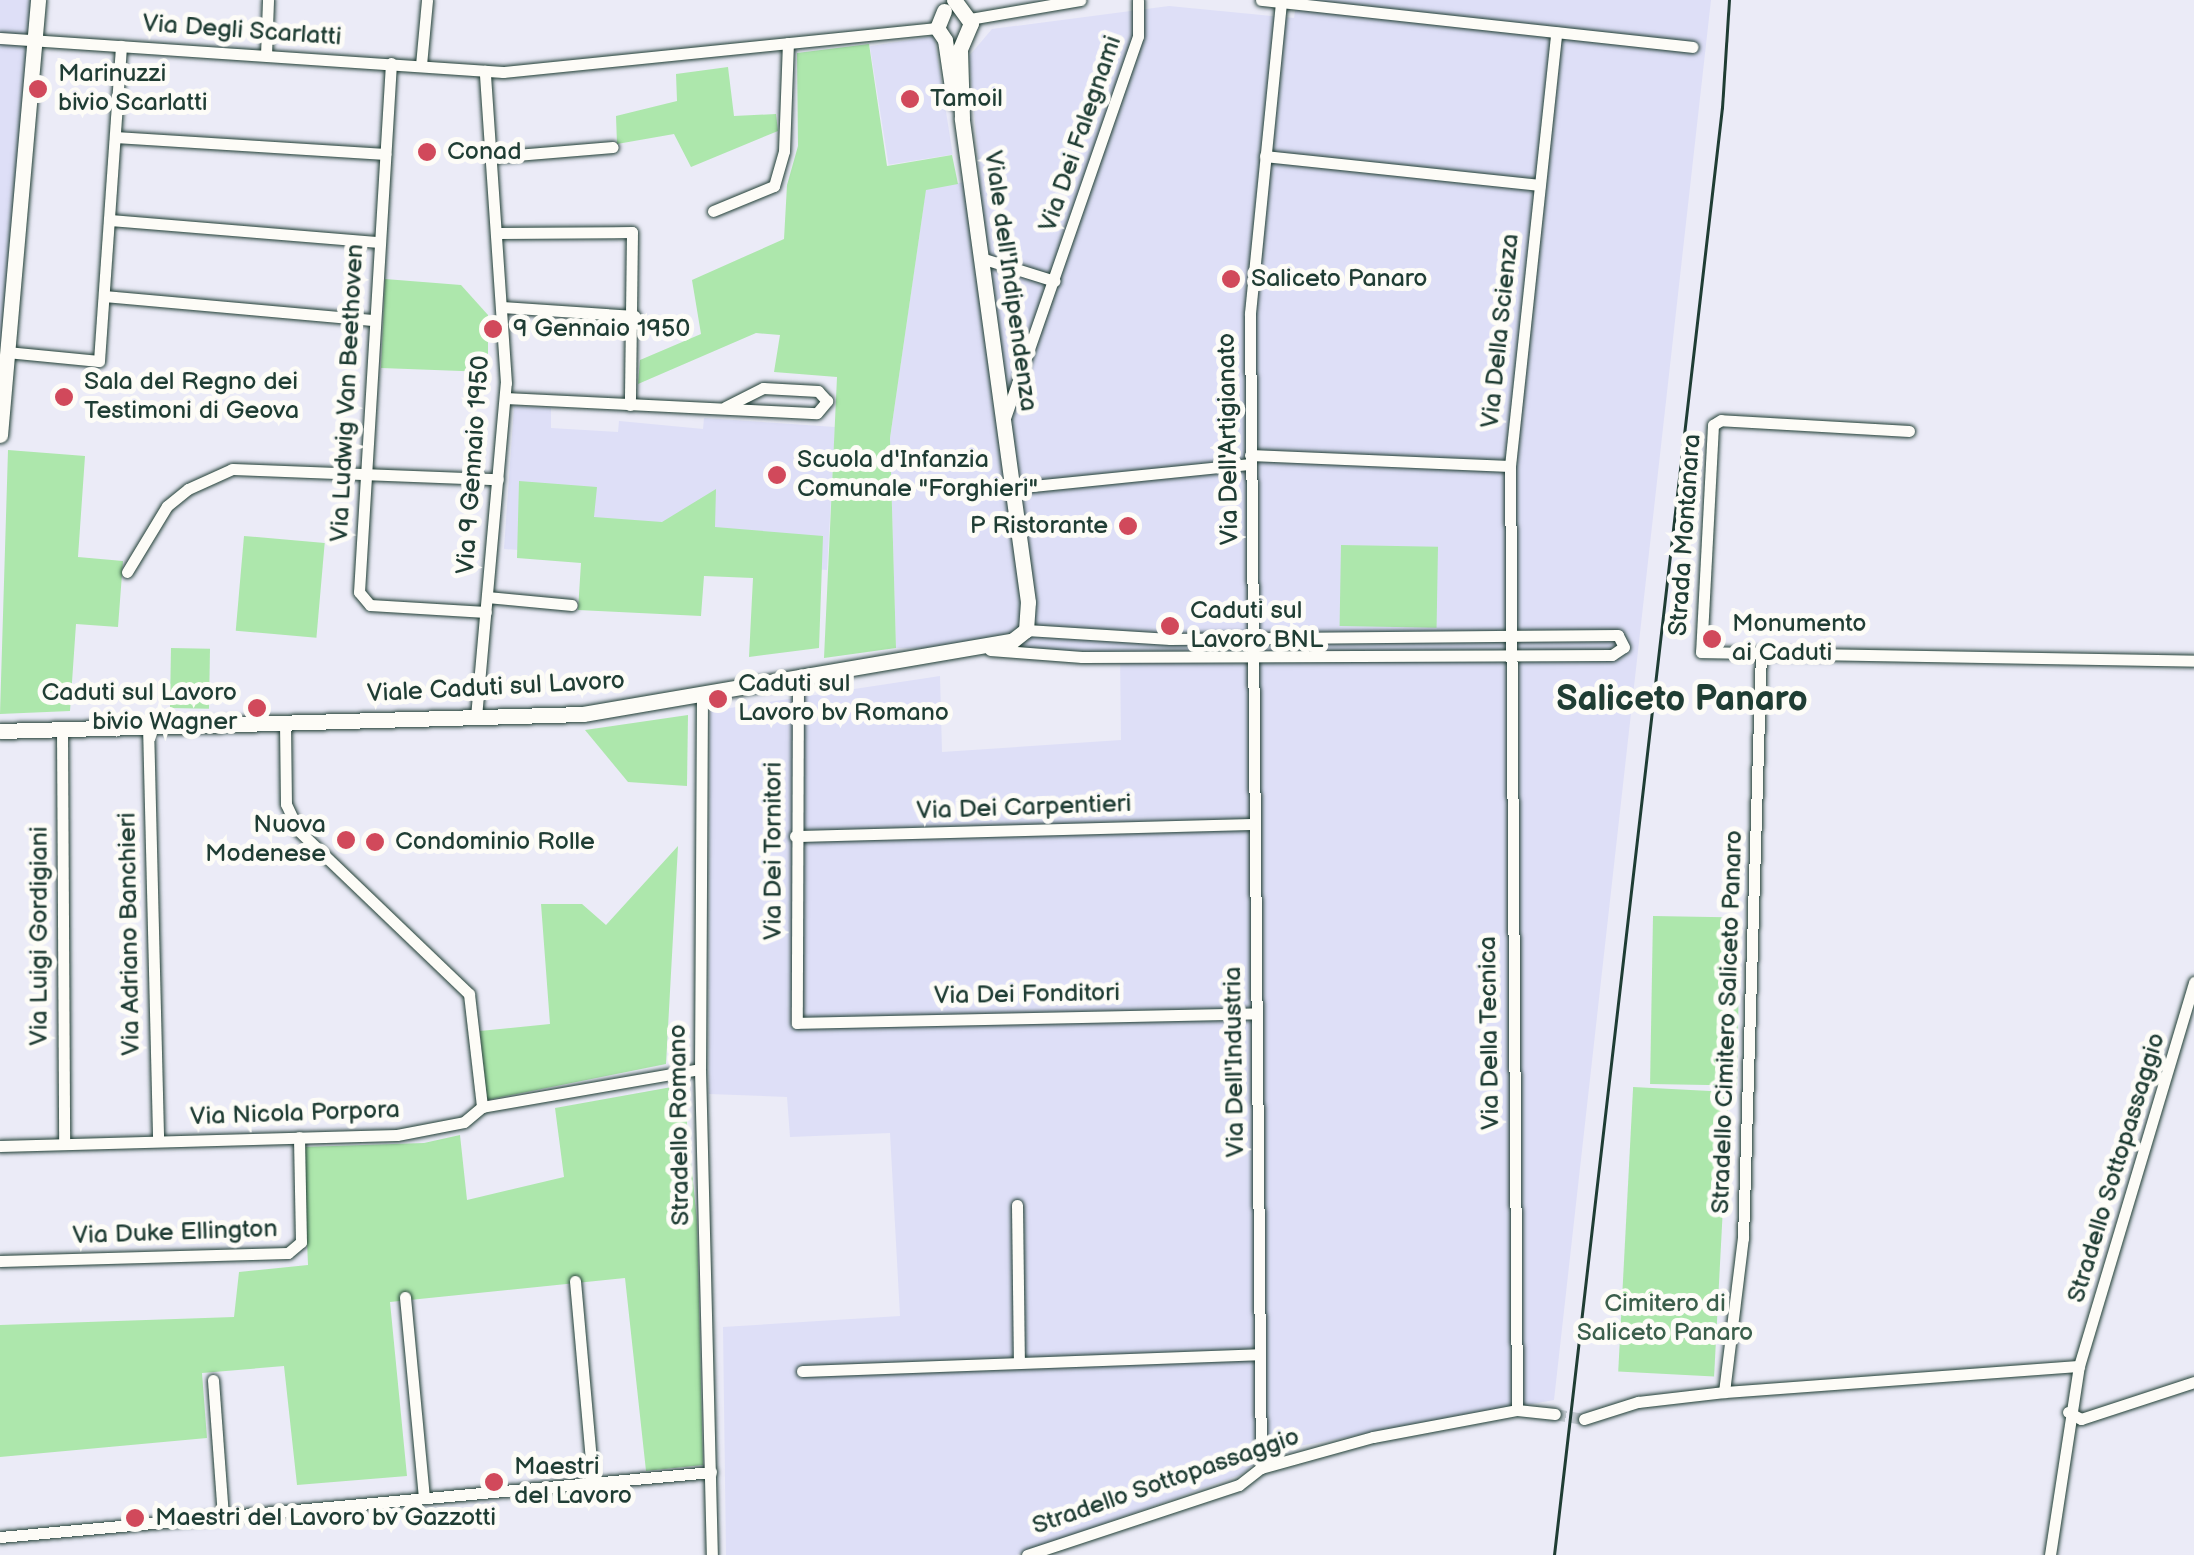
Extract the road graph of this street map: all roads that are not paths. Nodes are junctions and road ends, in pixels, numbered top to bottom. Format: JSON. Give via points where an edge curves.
{"nodes":[{"id":1,"x":38,"y":0,"type":"edge"},
{"id":2,"x":268,"y":0,"type":"edge"},
{"id":3,"x":427,"y":0,"type":"edge"},
{"id":4,"x":1080,"y":0,"type":"edge"},
{"id":5,"x":1138,"y":0,"type":"edge"},
{"id":6,"x":1261,"y":0,"type":"edge"},
{"id":7,"x":1281,"y":2,"type":"edge"},
{"id":8,"x":954,"y":8,"type":"edge"},
{"id":9,"x":1556,"y":32,"type":"junction"},
{"id":10,"x":948,"y":36,"type":"junction"},
{"id":11,"x":0,"y":38,"type":"edge"},
{"id":12,"x":34,"y":40,"type":"junction"},
{"id":13,"x":788,"y":43,"type":"junction"},
{"id":14,"x":122,"y":46,"type":"junction"},
{"id":15,"x":1692,"y":47,"type":"dead end"},
{"id":16,"x":266,"y":55,"type":"junction"},
{"id":17,"x":390,"y":64,"type":"junction"},
{"id":18,"x":422,"y":66,"type":"junction"},
{"id":19,"x":485,"y":70,"type":"junction"},
{"id":20,"x":115,"y":137,"type":"junction"},
{"id":21,"x":612,"y":147,"type":"dead end"},
{"id":22,"x":385,"y":154,"type":"junction"},
{"id":23,"x":1265,"y":156,"type":"junction"},
{"id":24,"x":492,"y":158,"type":"junction"},
{"id":25,"x":1539,"y":185,"type":"junction"},
{"id":26,"x":713,"y":211,"type":"dead end"},
{"id":27,"x":110,"y":220,"type":"junction"},
{"id":28,"x":497,"y":233,"type":"junction"},
{"id":29,"x":379,"y":242,"type":"junction"},
{"id":30,"x":981,"y":258,"type":"junction"},
{"id":31,"x":1055,"y":281,"type":"junction"},
{"id":32,"x":104,"y":296,"type":"junction"},
{"id":33,"x":502,"y":307,"type":"junction"},
{"id":34,"x":634,"y":316,"type":"junction"},
{"id":35,"x":375,"y":320,"type":"junction"},
{"id":36,"x":7,"y":352,"type":"junction"},
{"id":37,"x":505,"y":398,"type":"junction"},
{"id":38,"x":630,"y":405,"type":"junction"},
{"id":39,"x":725,"y":407,"type":"junction"},
{"id":40,"x":1004,"y":421,"type":"junction"},
{"id":41,"x":1909,"y":432,"type":"dead end"},
{"id":42,"x":0,"y":436,"type":"edge"},
{"id":43,"x":1250,"y":459,"type":"junction"},
{"id":44,"x":1510,"y":466,"type":"junction"},
{"id":45,"x":367,"y":473,"type":"junction"},
{"id":46,"x":498,"y":478,"type":"junction"},
{"id":47,"x":1013,"y":488,"type":"junction"},
{"id":48,"x":126,"y":572,"type":"dead end"},
{"id":49,"x":487,"y":597,"type":"junction"},
{"id":50,"x":572,"y":605,"type":"dead end"},
{"id":51,"x":486,"y":612,"type":"junction"},
{"id":52,"x":1026,"y":630,"type":"junction"},
{"id":53,"x":1508,"y":636,"type":"junction"},
{"id":54,"x":1252,"y":638,"type":"junction"},
{"id":55,"x":990,"y":650,"type":"junction"},
{"id":56,"x":1761,"y":652,"type":"junction"},
{"id":57,"x":1508,"y":655,"type":"junction"},
{"id":58,"x":1252,"y":656,"type":"junction"},
{"id":59,"x":2194,"y":661,"type":"edge"},
{"id":60,"x":798,"y":679,"type":"junction"},
{"id":61,"x":702,"y":695,"type":"junction"},
{"id":62,"x":476,"y":718,"type":"junction"},
{"id":63,"x":285,"y":723,"type":"junction"},
{"id":64,"x":148,"y":726,"type":"junction"},
{"id":65,"x":62,"y":729,"type":"junction"},
{"id":66,"x":0,"y":731,"type":"edge"},
{"id":67,"x":1255,"y":824,"type":"junction"},
{"id":68,"x":795,"y":836,"type":"junction"},
{"id":69,"x":2194,"y":982,"type":"edge"},
{"id":70,"x":1257,"y":1013,"type":"junction"},
{"id":71,"x":797,"y":1022,"type":"joint"},
{"id":72,"x":700,"y":1069,"type":"junction"},
{"id":73,"x":482,"y":1107,"type":"junction"},
{"id":74,"x":299,"y":1137,"type":"junction"},
{"id":75,"x":158,"y":1141,"type":"junction"},
{"id":76,"x":64,"y":1144,"type":"junction"},
{"id":77,"x":0,"y":1146,"type":"edge"},
{"id":78,"x":1017,"y":1205,"type":"dead end"},
{"id":79,"x":0,"y":1261,"type":"edge"},
{"id":80,"x":574,"y":1281,"type":"dead end"},
{"id":81,"x":405,"y":1297,"type":"dead end"},
{"id":82,"x":1260,"y":1354,"type":"junction"},
{"id":83,"x":1019,"y":1359,"type":"junction"},
{"id":84,"x":2079,"y":1366,"type":"junction"},
{"id":85,"x":802,"y":1371,"type":"dead end"},
{"id":86,"x":213,"y":1380,"type":"dead end"},
{"id":87,"x":2194,"y":1382,"type":"edge"},
{"id":88,"x":1724,"y":1392,"type":"junction"},
{"id":89,"x":1517,"y":1410,"type":"junction"},
{"id":90,"x":2068,"y":1412,"type":"junction"},
{"id":91,"x":1556,"y":1414,"type":"tunnel mouth"},
{"id":92,"x":1584,"y":1419,"type":"tunnel mouth"},
{"id":93,"x":1261,"y":1468,"type":"junction"},
{"id":94,"x":710,"y":1472,"type":"junction"},
{"id":95,"x":592,"y":1482,"type":"junction"},
{"id":96,"x":424,"y":1498,"type":"junction"},
{"id":97,"x":224,"y":1517,"type":"junction"},
{"id":98,"x":0,"y":1537,"type":"edge"},
{"id":99,"x":712,"y":1555,"type":"edge"},
{"id":100,"x":1027,"y":1555,"type":"edge"},
{"id":101,"x":2050,"y":1555,"type":"edge"}],
"edges":[{"from":1,"to":12,"type":"street"},
{"from":2,"to":16,"type":"street"},
{"from":3,"to":18,"type":"street"},
{"from":4,"to":8,"type":"street"},
{"from":5,"to":31,"type":"street","name":"Via Dei Falegnami","via":[[1138,36]]},
{"from":6,"to":7,"type":"street"},
{"from":7,"to":9,"type":"street"},
{"from":7,"to":23,"type":"street","name":"Via Dell'Artigianato"},
{"from":8,"to":10,"type":"street"},
{"from":8,"to":10,"type":"street"},
{"from":9,"to":15,"type":"street"},
{"from":9,"to":25,"type":"street","name":"Via Della Scienza"},
{"from":10,"to":13,"type":"street"},
{"from":10,"to":30,"type":"street","name":"Viale dell'Indipendenza"},
{"from":11,"to":12,"type":"street","name":"Via Degli Scarlatti"},
{"from":12,"to":14,"type":"street","name":"Via Degli Scarlatti"},
{"from":12,"to":36,"type":"street"},
{"from":13,"to":19,"type":"street"},
{"from":13,"to":26,"type":"street","via":[[784,151],[774,186]]},
{"from":14,"to":16,"type":"street","name":"Via Degli Scarlatti"},
{"from":14,"to":20,"type":"street"},
{"from":16,"to":17,"type":"street","name":"Via Degli Scarlatti"},
{"from":17,"to":18,"type":"street","name":"Via Degli Scarlatti"},
{"from":17,"to":22,"type":"street","name":"Via Ludwig Van Beethoven"},
{"from":18,"to":19,"type":"street","name":"Via Degli Scarlatti"},
{"from":19,"to":24,"type":"street","name":"Via 9 Gennaio 1950"},
{"from":20,"to":22,"type":"street"},
{"from":20,"to":27,"type":"street"},
{"from":21,"to":24,"type":"street"},
{"from":22,"to":29,"type":"street","name":"Via Ludwig Van Beethoven"},
{"from":23,"to":25,"type":"street"},
{"from":23,"to":43,"type":"street","name":"Via Dell'Artigianato","via":[[1250,313]]},
{"from":24,"to":28,"type":"street","name":"Via 9 Gennaio 1950"},
{"from":25,"to":44,"type":"street","name":"Via Della Scienza"},
{"from":27,"to":29,"type":"street"},
{"from":27,"to":32,"type":"street"},
{"from":28,"to":33,"type":"street","name":"Via 9 Gennaio 1950"},
{"from":28,"to":34,"type":"street","via":[[628,230],[636,247]]},
{"from":29,"to":35,"type":"street","name":"Via Ludwig Van Beethoven"},
{"from":30,"to":31,"type":"street"},
{"from":30,"to":40,"type":"street","name":"Viale dell'Indipendenza"},
{"from":31,"to":40,"type":"street","name":"Via Dei Falegnami"},
{"from":32,"to":35,"type":"street"},
{"from":32,"to":36,"type":"street","via":[[100,361]]},
{"from":33,"to":34,"type":"street"},
{"from":33,"to":37,"type":"street","name":"Via 9 Gennaio 1950"},
{"from":34,"to":38,"type":"street"},
{"from":35,"to":45,"type":"street","name":"Via Ludwig Van Beethoven"},
{"from":36,"to":42,"type":"street"},
{"from":37,"to":38,"type":"street"},
{"from":37,"to":46,"type":"street","name":"Via 9 Gennaio 1950"},
{"from":38,"to":39,"type":"street"},
{"from":39,"to":39,"type":"street","via":[[817,413],[827,400],[818,392],[763,388]]},
{"from":40,"to":47,"type":"street","name":"Viale dell'Indipendenza"},
{"from":41,"to":56,"type":"street","name":"Strada Montanara","via":[[1721,420],[1713,425],[1701,652]]},
{"from":43,"to":44,"type":"street"},
{"from":43,"to":47,"type":"street"},
{"from":43,"to":54,"type":"street","name":"Via Dell'Artigianato"},
{"from":44,"to":53,"type":"street","name":"Via Della Scienza"},
{"from":45,"to":46,"type":"street"},
{"from":45,"to":48,"type":"street","via":[[246,468],[208,477],[150,526]]},
{"from":45,"to":51,"type":"street","name":"Via Ludwig Van Beethoven","via":[[361,598],[370,605]]},
{"from":46,"to":49,"type":"street","name":"Via 9 Gennaio 1950"},
{"from":47,"to":52,"type":"street","name":"Viale dell'Indipendenza"},
{"from":49,"to":50,"type":"street","name":"Via 9 Gennaio 1950"},
{"from":49,"to":51,"type":"street","name":"Via 9 Gennaio 1950"},
{"from":51,"to":62,"type":"street","name":"Via 9 Gennaio 1950"},
{"from":52,"to":54,"type":"street","name":"Viale Caduti sul Lavoro"},
{"from":52,"to":55,"type":"street","name":"Viale Caduti sul Lavoro"},
{"from":53,"to":54,"type":"street","name":"Viale Caduti sul Lavoro"},
{"from":53,"to":57,"type":"street"},
{"from":53,"to":57,"type":"street","name":"Viale Caduti sul Lavoro","via":[[1624,638],[1612,655]]},
{"from":54,"to":58,"type":"street"},
{"from":55,"to":58,"type":"street","name":"Viale Caduti sul Lavoro","via":[[1026,656]]},
{"from":55,"to":60,"type":"street","name":"Viale Caduti sul Lavoro"},
{"from":56,"to":59,"type":"street","name":"Strada Montanara"},
{"from":56,"to":88,"type":"street","name":"Stradello Cimitero Saliceto Panaro","via":[[1744,1219]]},
{"from":57,"to":58,"type":"street","name":"Viale Caduti sul Lavoro"},
{"from":57,"to":89,"type":"street","name":"Via Della Tecnica"},
{"from":58,"to":67,"type":"street","name":"Via Dell'Industria"},
{"from":60,"to":61,"type":"street","name":"Viale Caduti sul Lavoro"},
{"from":60,"to":68,"type":"street","name":"Via Dei Tornitori"},
{"from":61,"to":62,"type":"street","name":"Viale Caduti sul Lavoro","via":[[583,714]]},
{"from":61,"to":72,"type":"street","name":"Stradello Romano"},
{"from":62,"to":63,"type":"street","name":"Viale Caduti sul Lavoro"},
{"from":63,"to":64,"type":"street","name":"Viale Caduti sul Lavoro"},
{"from":63,"to":73,"type":"street","via":[[286,804],[298,830],[469,994]]},
{"from":64,"to":65,"type":"street","name":"Viale Caduti sul Lavoro"},
{"from":64,"to":75,"type":"street","name":"Via Adriano Banchieri"},
{"from":65,"to":66,"type":"street","name":"Viale Caduti sul Lavoro"},
{"from":65,"to":76,"type":"street","name":"Via Luigi Gordigiani"},
{"from":67,"to":68,"type":"street","name":"Via Dei Carpentieri"},
{"from":67,"to":70,"type":"street","name":"Via Dell'Industria"},
{"from":68,"to":71,"type":"street","name":"Via Dei Tornitori"},
{"from":69,"to":84,"type":"street","name":"Stradello Sottopassaggio"},
{"from":70,"to":71,"type":"street","name":"Via Dei Fonditori"},
{"from":70,"to":82,"type":"street","name":"Via Dell'Industria"},
{"from":72,"to":73,"type":"street","name":"Via Nicola Porpora"},
{"from":72,"to":94,"type":"street","name":"Stradello Romano"},
{"from":73,"to":74,"type":"street","name":"Via Nicola Porpora","via":[[464,1122],[396,1135]]},
{"from":74,"to":75,"type":"street","name":"Via Nicola Porpora"},
{"from":74,"to":79,"type":"street","name":"Via Duke Ellington","via":[[302,1242],[288,1254]]},
{"from":75,"to":76,"type":"street","name":"Via Nicola Porpora"},
{"from":76,"to":77,"type":"street","name":"Via Nicola Porpora"},
{"from":78,"to":83,"type":"street"},
{"from":80,"to":95,"type":"street"},
{"from":81,"to":96,"type":"street"},
{"from":82,"to":83,"type":"street"},
{"from":82,"to":93,"type":"street","name":"Via Dell'Industria"},
{"from":83,"to":85,"type":"street"},
{"from":84,"to":88,"type":"street"},
{"from":84,"to":90,"type":"street","name":"Stradello Sottopassaggio"},
{"from":86,"to":97,"type":"street"},
{"from":87,"to":90,"type":"street","via":[[2080,1419]]},
{"from":88,"to":92,"type":"street","via":[[1638,1402]]},
{"from":89,"to":91,"type":"street","name":"Stradello Sottopassaggio"},
{"from":89,"to":93,"type":"street","name":"Stradello Sottopassaggio","via":[[1373,1437]]},
{"from":90,"to":101,"type":"street","name":"Stradello Sottopassaggio"},
{"from":93,"to":100,"type":"street","name":"Stradello Sottopassaggio","via":[[1238,1484]]},
{"from":94,"to":95,"type":"street"},
{"from":94,"to":99,"type":"street","name":"Stradello Romano"},
{"from":95,"to":96,"type":"street"},
{"from":96,"to":97,"type":"street"},
{"from":97,"to":98,"type":"street"}]}
